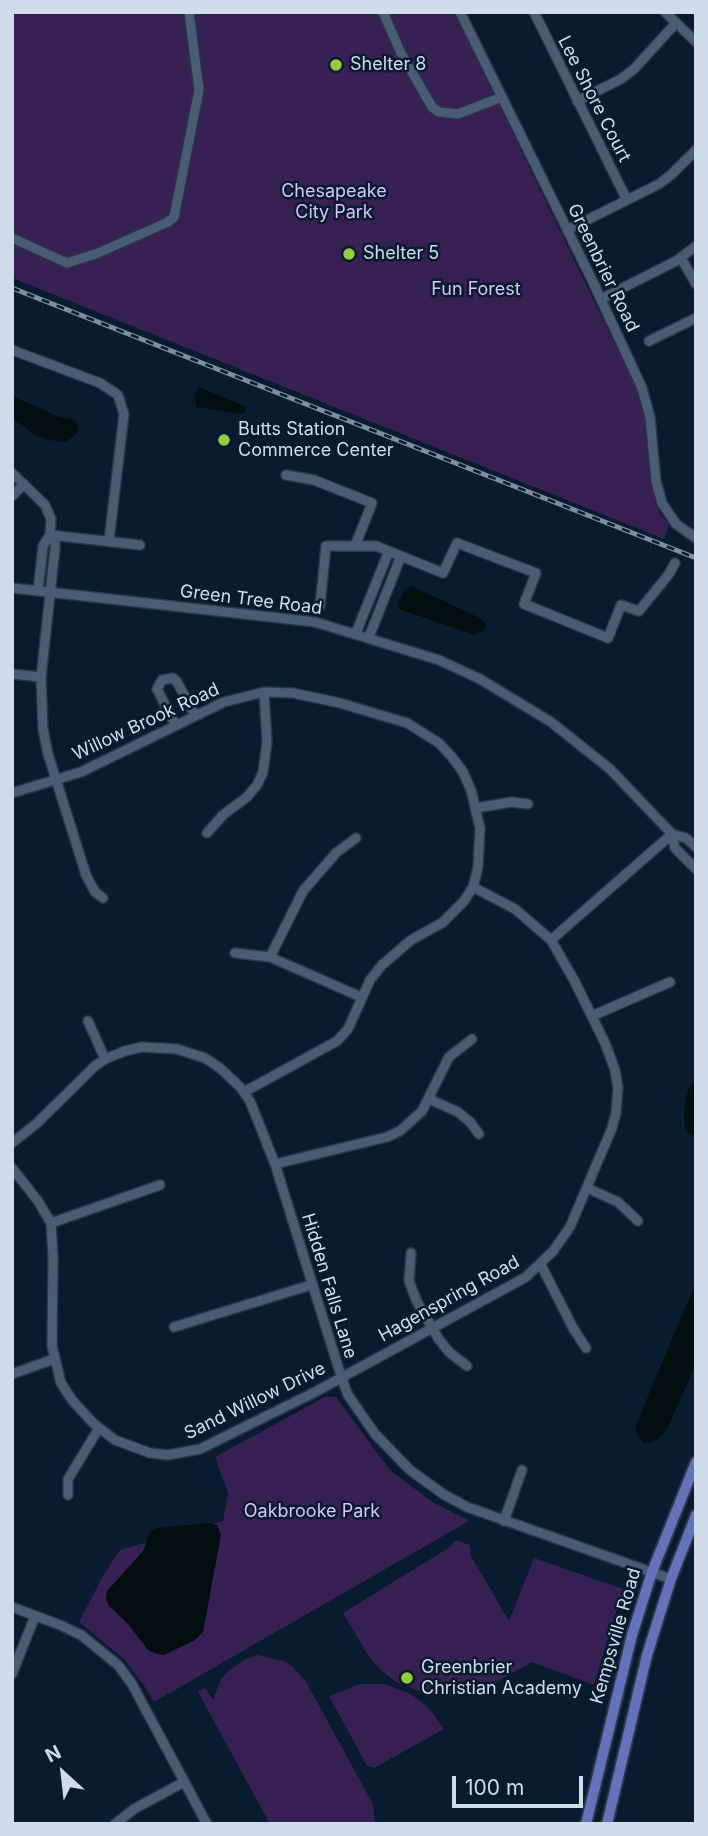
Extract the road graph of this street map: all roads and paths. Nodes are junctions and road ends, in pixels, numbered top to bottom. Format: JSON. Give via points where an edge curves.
{"nodes":[{"id":1,"x":189,"y":12,"type":"edge"},
{"id":2,"x":383,"y":12,"type":"edge"},
{"id":3,"x":460,"y":12,"type":"edge"},
{"id":4,"x":534,"y":12,"type":"edge"},
{"id":5,"x":665,"y":12,"type":"edge"},
{"id":6,"x":676,"y":23,"type":"junction"},
{"id":7,"x":696,"y":42,"type":"edge"},
{"id":8,"x":502,"y":97,"type":"junction"},
{"id":9,"x":577,"y":101,"type":"junction"},
{"id":10,"x":696,"y":150,"type":"edge"},
{"id":11,"x":627,"y":200,"type":"junction"},
{"id":12,"x":567,"y":230,"type":"junction"},
{"id":13,"x":12,"y":238,"type":"edge"},
{"id":14,"x":696,"y":246,"type":"edge"},
{"id":15,"x":681,"y":258,"type":"junction"},
{"id":16,"x":696,"y":284,"type":"edge"},
{"id":17,"x":601,"y":299,"type":"junction"},
{"id":18,"x":696,"y":318,"type":"edge"},
{"id":19,"x":649,"y":341,"type":"dead end"},
{"id":20,"x":12,"y":350,"type":"edge"},
{"id":21,"x":12,"y":473,"type":"edge"},
{"id":22,"x":286,"y":475,"type":"dead end"},
{"id":23,"x":24,"y":484,"type":"junction"},
{"id":24,"x":12,"y":496,"type":"edge"},
{"id":25,"x":50,"y":535,"type":"junction"},
{"id":26,"x":696,"y":538,"type":"edge"},
{"id":27,"x":110,"y":541,"type":"junction"},
{"id":28,"x":140,"y":545,"type":"dead end"},
{"id":29,"x":355,"y":546,"type":"junction"},
{"id":30,"x":389,"y":551,"type":"junction"},
{"id":31,"x":401,"y":556,"type":"junction"},
{"id":32,"x":675,"y":563,"type":"dead end"},
{"id":33,"x":12,"y":588,"type":"edge"},
{"id":34,"x":38,"y":591,"type":"junction"},
{"id":35,"x":51,"y":593,"type":"junction"},
{"id":36,"x":320,"y":606,"type":"dead end"},
{"id":37,"x":356,"y":633,"type":"junction"},
{"id":38,"x":369,"y":637,"type":"junction"},
{"id":39,"x":12,"y":674,"type":"edge"},
{"id":40,"x":41,"y":677,"type":"junction"},
{"id":41,"x":264,"y":692,"type":"junction"},
{"id":42,"x":195,"y":715,"type":"junction"},
{"id":43,"x":175,"y":724,"type":"junction"},
{"id":44,"x":55,"y":779,"type":"junction"},
{"id":45,"x":12,"y":793,"type":"edge"},
{"id":46,"x":528,"y":804,"type":"dead end"},
{"id":47,"x":476,"y":808,"type":"junction"},
{"id":48,"x":207,"y":834,"type":"dead end"},
{"id":49,"x":672,"y":834,"type":"junction"},
{"id":50,"x":356,"y":838,"type":"dead end"},
{"id":51,"x":696,"y":846,"type":"edge"},
{"id":52,"x":696,"y":869,"type":"edge"},
{"id":53,"x":473,"y":887,"type":"junction"},
{"id":54,"x":103,"y":898,"type":"dead end"},
{"id":55,"x":551,"y":940,"type":"junction"},
{"id":56,"x":235,"y":953,"type":"dead end"},
{"id":57,"x":270,"y":957,"type":"junction"},
{"id":58,"x":670,"y":982,"type":"dead end"},
{"id":59,"x":361,"y":998,"type":"junction"},
{"id":60,"x":592,"y":1016,"type":"junction"},
{"id":61,"x":88,"y":1021,"type":"dead end"},
{"id":62,"x":471,"y":1039,"type":"dead end"},
{"id":63,"x":105,"y":1059,"type":"junction"},
{"id":64,"x":244,"y":1092,"type":"junction"},
{"id":65,"x":429,"y":1098,"type":"junction"},
{"id":66,"x":479,"y":1134,"type":"dead end"},
{"id":67,"x":12,"y":1143,"type":"edge"},
{"id":68,"x":275,"y":1164,"type":"junction"},
{"id":69,"x":12,"y":1168,"type":"edge"},
{"id":70,"x":160,"y":1185,"type":"dead end"},
{"id":71,"x":587,"y":1188,"type":"junction"},
{"id":72,"x":638,"y":1221,"type":"dead end"},
{"id":73,"x":51,"y":1223,"type":"junction"},
{"id":74,"x":411,"y":1253,"type":"dead end"},
{"id":75,"x":541,"y":1265,"type":"junction"},
{"id":76,"x":311,"y":1285,"type":"junction"},
{"id":77,"x":174,"y":1327,"type":"dead end"},
{"id":78,"x":431,"y":1328,"type":"junction"},
{"id":79,"x":586,"y":1348,"type":"dead end"},
{"id":80,"x":54,"y":1359,"type":"junction"},
{"id":81,"x":467,"y":1366,"type":"dead end"},
{"id":82,"x":12,"y":1374,"type":"edge"},
{"id":83,"x":341,"y":1376,"type":"junction"},
{"id":84,"x":99,"y":1428,"type":"junction"},
{"id":85,"x":696,"y":1462,"type":"edge"},
{"id":86,"x":522,"y":1470,"type":"dead end"},
{"id":87,"x":68,"y":1496,"type":"dead end"},
{"id":88,"x":696,"y":1515,"type":"edge"},
{"id":89,"x":504,"y":1521,"type":"junction"},
{"id":90,"x":652,"y":1572,"type":"junction"},
{"id":91,"x":671,"y":1579,"type":"junction"},
{"id":92,"x":12,"y":1607,"type":"edge"},
{"id":93,"x":35,"y":1616,"type":"junction"},
{"id":94,"x":12,"y":1674,"type":"edge"},
{"id":95,"x":184,"y":1782,"type":"junction"},
{"id":96,"x":115,"y":1824,"type":"edge"},
{"id":97,"x":207,"y":1824,"type":"edge"},
{"id":98,"x":586,"y":1824,"type":"edge"},
{"id":99,"x":607,"y":1824,"type":"edge"}],
"edges":[{"from":1,"to":13,"type":"street","via":[[199,90],[174,217],[67,263]]},
{"from":2,"to":8,"type":"street","via":[[432,107],[458,114]]},
{"from":3,"to":8,"type":"street","name":"Greenbrier Road"},
{"from":4,"to":9,"type":"street","name":"Lee Shore Court"},
{"from":5,"to":6,"type":"street"},
{"from":6,"to":7,"type":"street"},
{"from":6,"to":9,"type":"street","via":[[634,69]]},
{"from":8,"to":12,"type":"street","name":"Greenbrier Road"},
{"from":9,"to":11,"type":"street","name":"Lee Shore Court"},
{"from":10,"to":11,"type":"street","via":[[672,174]]},
{"from":11,"to":12,"type":"street"},
{"from":12,"to":17,"type":"street","name":"Greenbrier Road"},
{"from":14,"to":15,"type":"street"},
{"from":15,"to":16,"type":"street"},
{"from":15,"to":17,"type":"street"},
{"from":17,"to":26,"type":"street","name":"Greenbrier Road","via":[[642,388],[662,503],[676,524]]},
{"from":18,"to":19,"type":"street"},
{"from":20,"to":27,"type":"street","via":[[100,383],[118,395],[124,414]]},
{"from":21,"to":23,"type":"street"},
{"from":22,"to":29,"type":"street","via":[[314,480],[372,503]]},
{"from":23,"to":24,"type":"street"},
{"from":23,"to":25,"type":"street","via":[[49,511]]},
{"from":25,"to":27,"type":"street"},
{"from":25,"to":34,"type":"street","via":[[43,545]]},
{"from":25,"to":35,"type":"street","via":[[55,541]]},
{"from":27,"to":28,"type":"street"},
{"from":29,"to":30,"type":"street"},
{"from":29,"to":36,"type":"street","via":[[326,546]]},
{"from":30,"to":31,"type":"street"},
{"from":30,"to":37,"type":"street"},
{"from":31,"to":32,"type":"street","via":[[443,573],[457,543],[536,573],[524,604],[608,638],[621,605],[639,611]]},
{"from":31,"to":38,"type":"street"},
{"from":33,"to":34,"type":"street","name":"Green Tree Road"},
{"from":34,"to":35,"type":"street","name":"Green Tree Road"},
{"from":35,"to":37,"type":"street","name":"Green Tree Road","via":[[315,622]]},
{"from":35,"to":40,"type":"street"},
{"from":37,"to":38,"type":"street","name":"Green Tree Road"},
{"from":38,"to":49,"type":"street","name":"Green Tree Road","via":[[480,679],[551,722],[610,769]]},
{"from":39,"to":40,"type":"street"},
{"from":40,"to":44,"type":"street","via":[[43,729]]},
{"from":41,"to":42,"type":"street","name":"Willow Brook Road"},
{"from":41,"to":47,"type":"street","name":"Willow Brook Road","via":[[340,703],[424,732],[463,772]]},
{"from":41,"to":48,"type":"street","via":[[267,742],[263,772],[247,797]]},
{"from":42,"to":43,"type":"street","name":"Willow Brook Road"},
{"from":42,"to":43,"type":"street","via":[[177,682],[162,680],[157,689]]},
{"from":43,"to":44,"type":"street","name":"Willow Brook Road","via":[[107,761]]},
{"from":44,"to":45,"type":"street"},
{"from":44,"to":54,"type":"street","via":[[89,884]]},
{"from":46,"to":47,"type":"street","via":[[493,803]]},
{"from":47,"to":53,"type":"street","name":"Willow Brook Road","via":[[481,848]]},
{"from":49,"to":51,"type":"street","name":"Green Tree Road"},
{"from":49,"to":52,"type":"street","name":"Green Tree Road","via":[[675,848]]},
{"from":49,"to":55,"type":"street"},
{"from":50,"to":57,"type":"street","via":[[335,853],[303,891]]},
{"from":53,"to":55,"type":"street","name":"Hagenspring Road","via":[[515,909]]},
{"from":53,"to":59,"type":"street","name":"Willow Brook Road","via":[[442,923],[395,951]]},
{"from":55,"to":60,"type":"street","name":"Hagenspring Road"},
{"from":56,"to":57,"type":"street"},
{"from":57,"to":59,"type":"street"},
{"from":58,"to":60,"type":"street"},
{"from":59,"to":64,"type":"street","name":"Willow Brook Road","via":[[348,1029],[337,1041]]},
{"from":60,"to":71,"type":"street","name":"Hagenspring Road","via":[[612,1061],[618,1088],[616,1113]]},
{"from":61,"to":63,"type":"street"},
{"from":62,"to":65,"type":"street","via":[[449,1058]]},
{"from":63,"to":64,"type":"street","name":"Hidden Falls Lane","via":[[142,1047],[177,1049],[205,1058]]},
{"from":63,"to":67,"type":"street","name":"Hidden Falls Lane"},
{"from":64,"to":68,"type":"street","name":"Hidden Falls Lane"},
{"from":65,"to":66,"type":"street","via":[[458,1112]]},
{"from":65,"to":68,"type":"street","via":[[412,1122],[387,1137]]},
{"from":68,"to":76,"type":"street","name":"Hidden Falls Lane"},
{"from":69,"to":73,"type":"street","name":"Sand Willow Drive"},
{"from":70,"to":73,"type":"street"},
{"from":71,"to":72,"type":"street","via":[[618,1202]]},
{"from":71,"to":75,"type":"street","name":"Hagenspring Road","via":[[565,1236]]},
{"from":73,"to":80,"type":"street","name":"Sand Willow Drive"},
{"from":74,"to":78,"type":"street","via":[[408,1273],[412,1291]]},
{"from":75,"to":78,"type":"street","name":"Hagenspring Road"},
{"from":75,"to":79,"type":"street"},
{"from":76,"to":77,"type":"street"},
{"from":76,"to":83,"type":"street","name":"Hidden Falls Lane"},
{"from":78,"to":81,"type":"street"},
{"from":78,"to":83,"type":"street","name":"Hagenspring Road"},
{"from":80,"to":82,"type":"street"},
{"from":80,"to":84,"type":"street","name":"Sand Willow Drive","via":[[72,1400]]},
{"from":83,"to":84,"type":"street","name":"Sand Willow Drive","via":[[185,1454],[150,1454]]},
{"from":83,"to":89,"type":"street","name":"Hidden Falls Lane","via":[[369,1426],[410,1470],[443,1494]]},
{"from":84,"to":87,"type":"street","via":[[68,1479]]},
{"from":85,"to":90,"type":"main road","name":"Kempsville Road"},
{"from":86,"to":89,"type":"street"},
{"from":88,"to":91,"type":"main road","name":"Kempsville Road"},
{"from":89,"to":90,"type":"street","name":"Hidden Falls Lane"},
{"from":90,"to":91,"type":"street","name":"Hidden Falls Lane"},
{"from":90,"to":98,"type":"main road","name":"Kempsville Road","via":[[623,1665]]},
{"from":91,"to":99,"type":"main road","name":"Kempsville Road","via":[[645,1663]]},
{"from":92,"to":93,"type":"street"},
{"from":93,"to":94,"type":"street"},
{"from":93,"to":95,"type":"street","via":[[81,1635],[118,1665]]},
{"from":95,"to":96,"type":"street"},
{"from":95,"to":97,"type":"street"}]}
